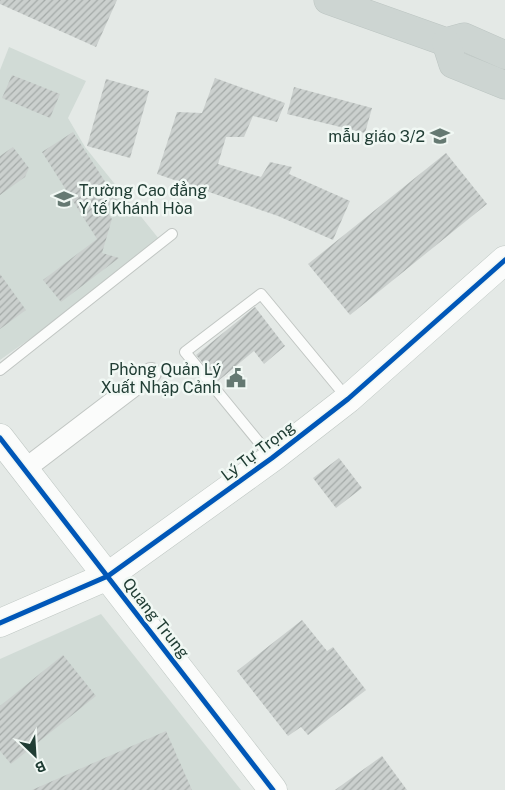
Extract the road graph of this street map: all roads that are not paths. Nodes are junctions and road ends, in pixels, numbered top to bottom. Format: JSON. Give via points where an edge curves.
{"nodes":[{"id":1,"x":328,"y":0,"type":"edge"},
{"id":2,"x":446,"y":42,"type":"junction"},
{"id":3,"x":505,"y":55,"type":"edge"},
{"id":4,"x":505,"y":85,"type":"edge"},
{"id":5,"x":172,"y":234,"type":"dead end"},
{"id":6,"x":505,"y":260,"type":"edge"},
{"id":7,"x":0,"y":370,"type":"edge"},
{"id":8,"x":150,"y":373,"type":"dead end"},
{"id":9,"x":348,"y":399,"type":"junction"},
{"id":10,"x":3,"y":447,"type":"edge"},
{"id":11,"x":272,"y":458,"type":"junction"},
{"id":12,"x":25,"y":469,"type":"junction"},
{"id":13,"x":108,"y":576,"type":"junction"},
{"id":14,"x":0,"y":623,"type":"edge"},
{"id":15,"x":273,"y":790,"type":"edge"}],
"edges":[{"from":1,"to":2,"type":"main road"},
{"from":2,"to":3,"type":"main road","via":[[464,37]]},
{"from":2,"to":4,"type":"main road","via":[[453,64]]},
{"from":5,"to":7,"type":"lane"},
{"from":6,"to":9,"type":"street","name":"Lý Tự Trọng"},
{"from":8,"to":12,"type":"street"},
{"from":9,"to":11,"type":"street","name":"Lý Tự Trọng"},
{"from":9,"to":11,"type":"lane","via":[[262,294],[185,352]]},
{"from":10,"to":12,"type":"street","name":"Quang Trung"},
{"from":11,"to":13,"type":"street","name":"Lý Tự Trọng"},
{"from":12,"to":13,"type":"street","name":"Quang Trung"},
{"from":13,"to":14,"type":"street","name":"Lý Tự Trọng"},
{"from":13,"to":15,"type":"street","name":"Quang Trung"}]}
